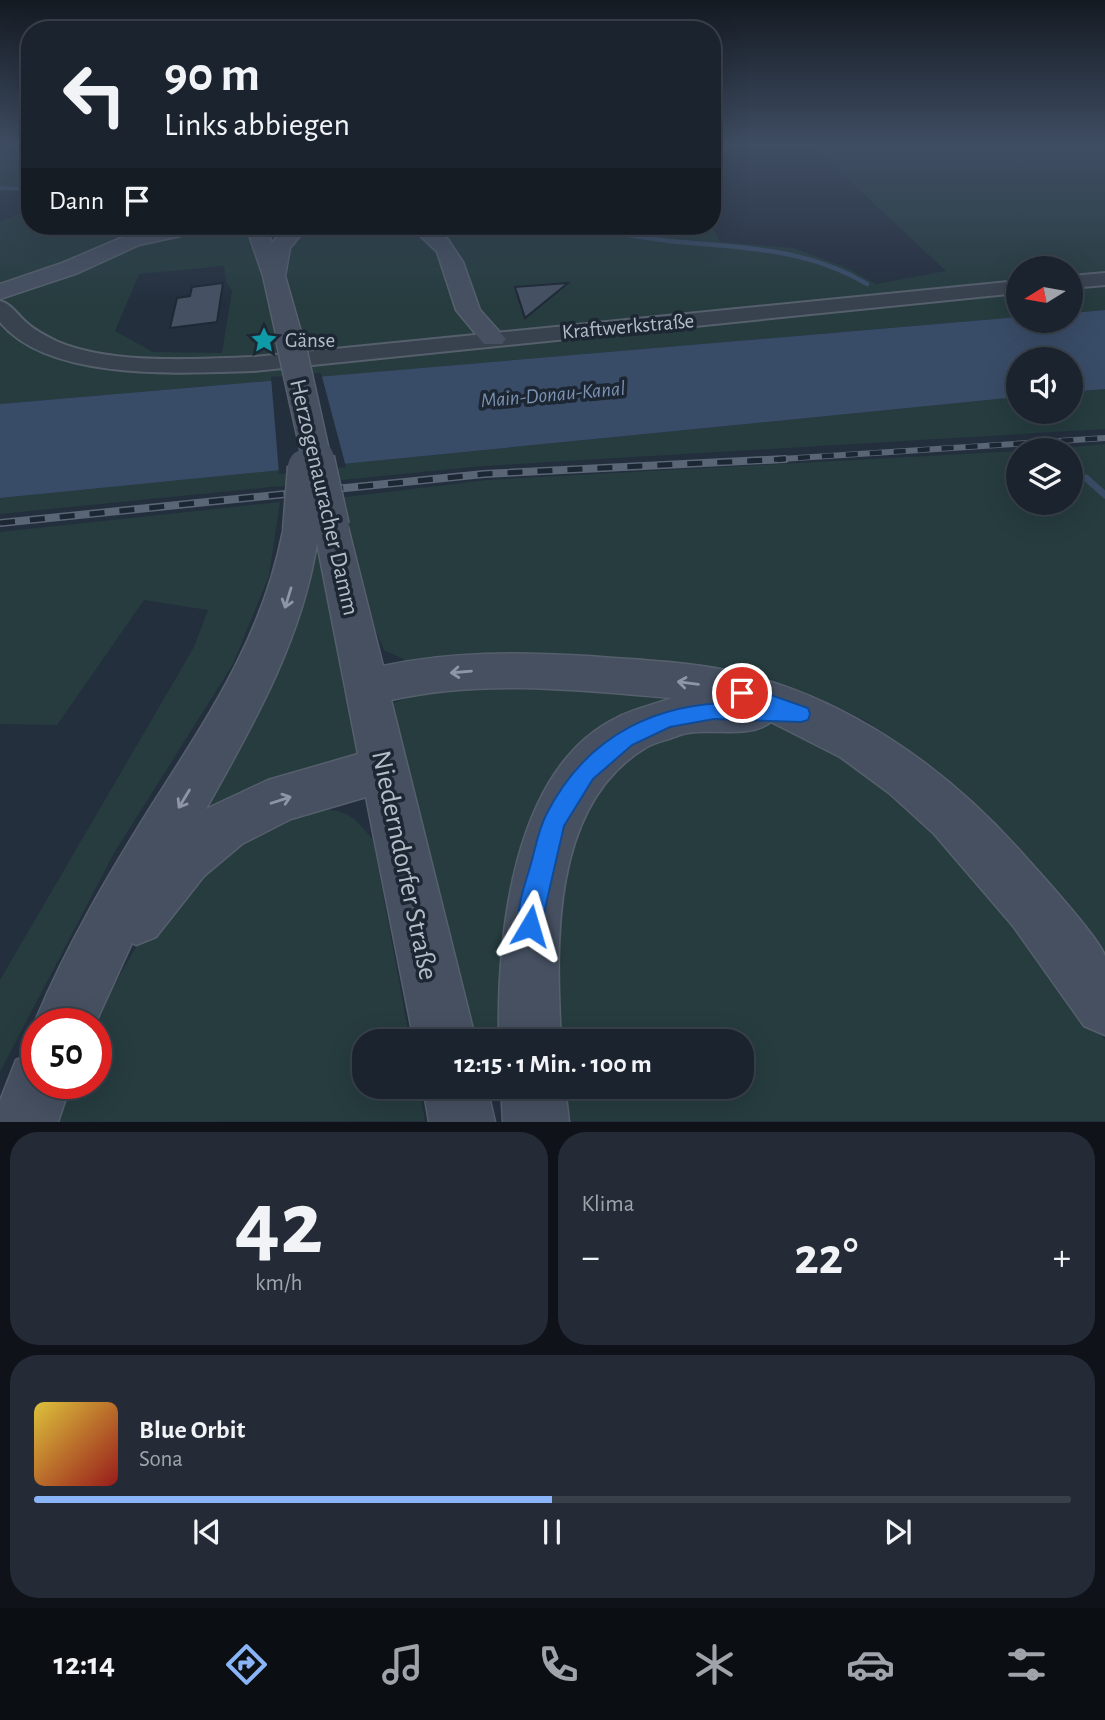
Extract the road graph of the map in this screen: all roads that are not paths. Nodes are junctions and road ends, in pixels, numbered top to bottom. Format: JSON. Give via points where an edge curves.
{"nodes":[{"id":1,"x":148,"y":235,"type":"edge"},
{"id":2,"x":161,"y":235,"type":"edge"},
{"id":3,"x":259,"y":235,"type":"edge"},
{"id":4,"x":287,"y":235,"type":"edge"},
{"id":5,"x":433,"y":235,"type":"edge"},
{"id":6,"x":139,"y":240,"type":"junction"},
{"id":7,"x":274,"y":276,"type":"junction"},
{"id":8,"x":1105,"y":279,"type":"edge"},
{"id":9,"x":1083,"y":281,"type":"edge"},
{"id":10,"x":1006,"y":288,"type":"edge"},
{"id":11,"x":0,"y":292,"type":"edge"},
{"id":12,"x":0,"y":307,"type":"edge"},
{"id":13,"x":469,"y":313,"type":"junction"},
{"id":14,"x":492,"y":339,"type":"junction"},
{"id":15,"x":462,"y":342,"type":"junction"},
{"id":16,"x":316,"y":529,"type":"junction"},
{"id":17,"x":367,"y":688,"type":"junction"},
{"id":18,"x":801,"y":714,"type":"junction"},
{"id":19,"x":386,"y":769,"type":"junction"},
{"id":20,"x":1105,"y":1005,"type":"edge"},
{"id":21,"x":72,"y":1008,"type":"edge"},
{"id":22,"x":74,"y":1008,"type":"edge"},
{"id":23,"x":442,"y":1029,"type":"edge"},
{"id":24,"x":530,"y":1029,"type":"edge"},
{"id":25,"x":33,"y":1099,"type":"edge"},
{"id":26,"x":457,"y":1099,"type":"edge"},
{"id":27,"x":534,"y":1099,"type":"edge"},
{"id":28,"x":24,"y":1122,"type":"edge"},
{"id":29,"x":462,"y":1122,"type":"edge"},
{"id":30,"x":536,"y":1122,"type":"edge"}],
"edges":[{"from":1,"to":6,"type":"main road"},
{"from":2,"to":6,"type":"main road"},
{"from":3,"to":7,"type":"main road","name":"Herzogenauracher Damm"},
{"from":4,"to":7,"type":"main road"},
{"from":5,"to":13,"type":"main road","via":[[452,259]]},
{"from":6,"to":11,"type":"main road"},
{"from":7,"to":16,"type":"main road","name":"Herzogenauracher Damm","bridge":true,"via":[[309,427]]},
{"from":8,"to":9,"type":"street"},
{"from":10,"to":14,"type":"street","name":"Kraftwerkstraße"},
{"from":12,"to":15,"type":"street","name":"Kraftwerkstraße","via":[[28,337],[68,353],[153,363],[318,358]]},
{"from":13,"to":14,"type":"main road"},
{"from":13,"to":15,"type":"main road","via":[[461,330]]},
{"from":14,"to":15,"type":"street","name":"Kraftwerkstraße"},
{"from":16,"to":17,"type":"main road","name":"Herzogenauracher Damm"},
{"from":16,"to":21,"type":"main road","one_way":true,"via":[[265,655],[139,874]]},
{"from":18,"to":17,"type":"main road","one_way":true,"via":[[700,684],[578,673],[472,671]]},
{"from":17,"to":19,"type":"main road","name":"Niederndorfer Straße"},
{"from":18,"to":20,"type":"main road","via":[[875,754],[946,809],[999,865]]},
{"from":18,"to":24,"type":"main road","via":[[714,710],[668,719],[625,738],[585,772],[554,822],[532,901]]},
{"from":22,"to":19,"type":"main road","one_way":true,"via":[[166,879],[205,839],[275,802]]},
{"from":19,"to":23,"type":"main road","name":"Niederndorfer Straße"},
{"from":25,"to":28,"type":"main road"},
{"from":26,"to":29,"type":"main road"},
{"from":27,"to":30,"type":"main road"}]}
